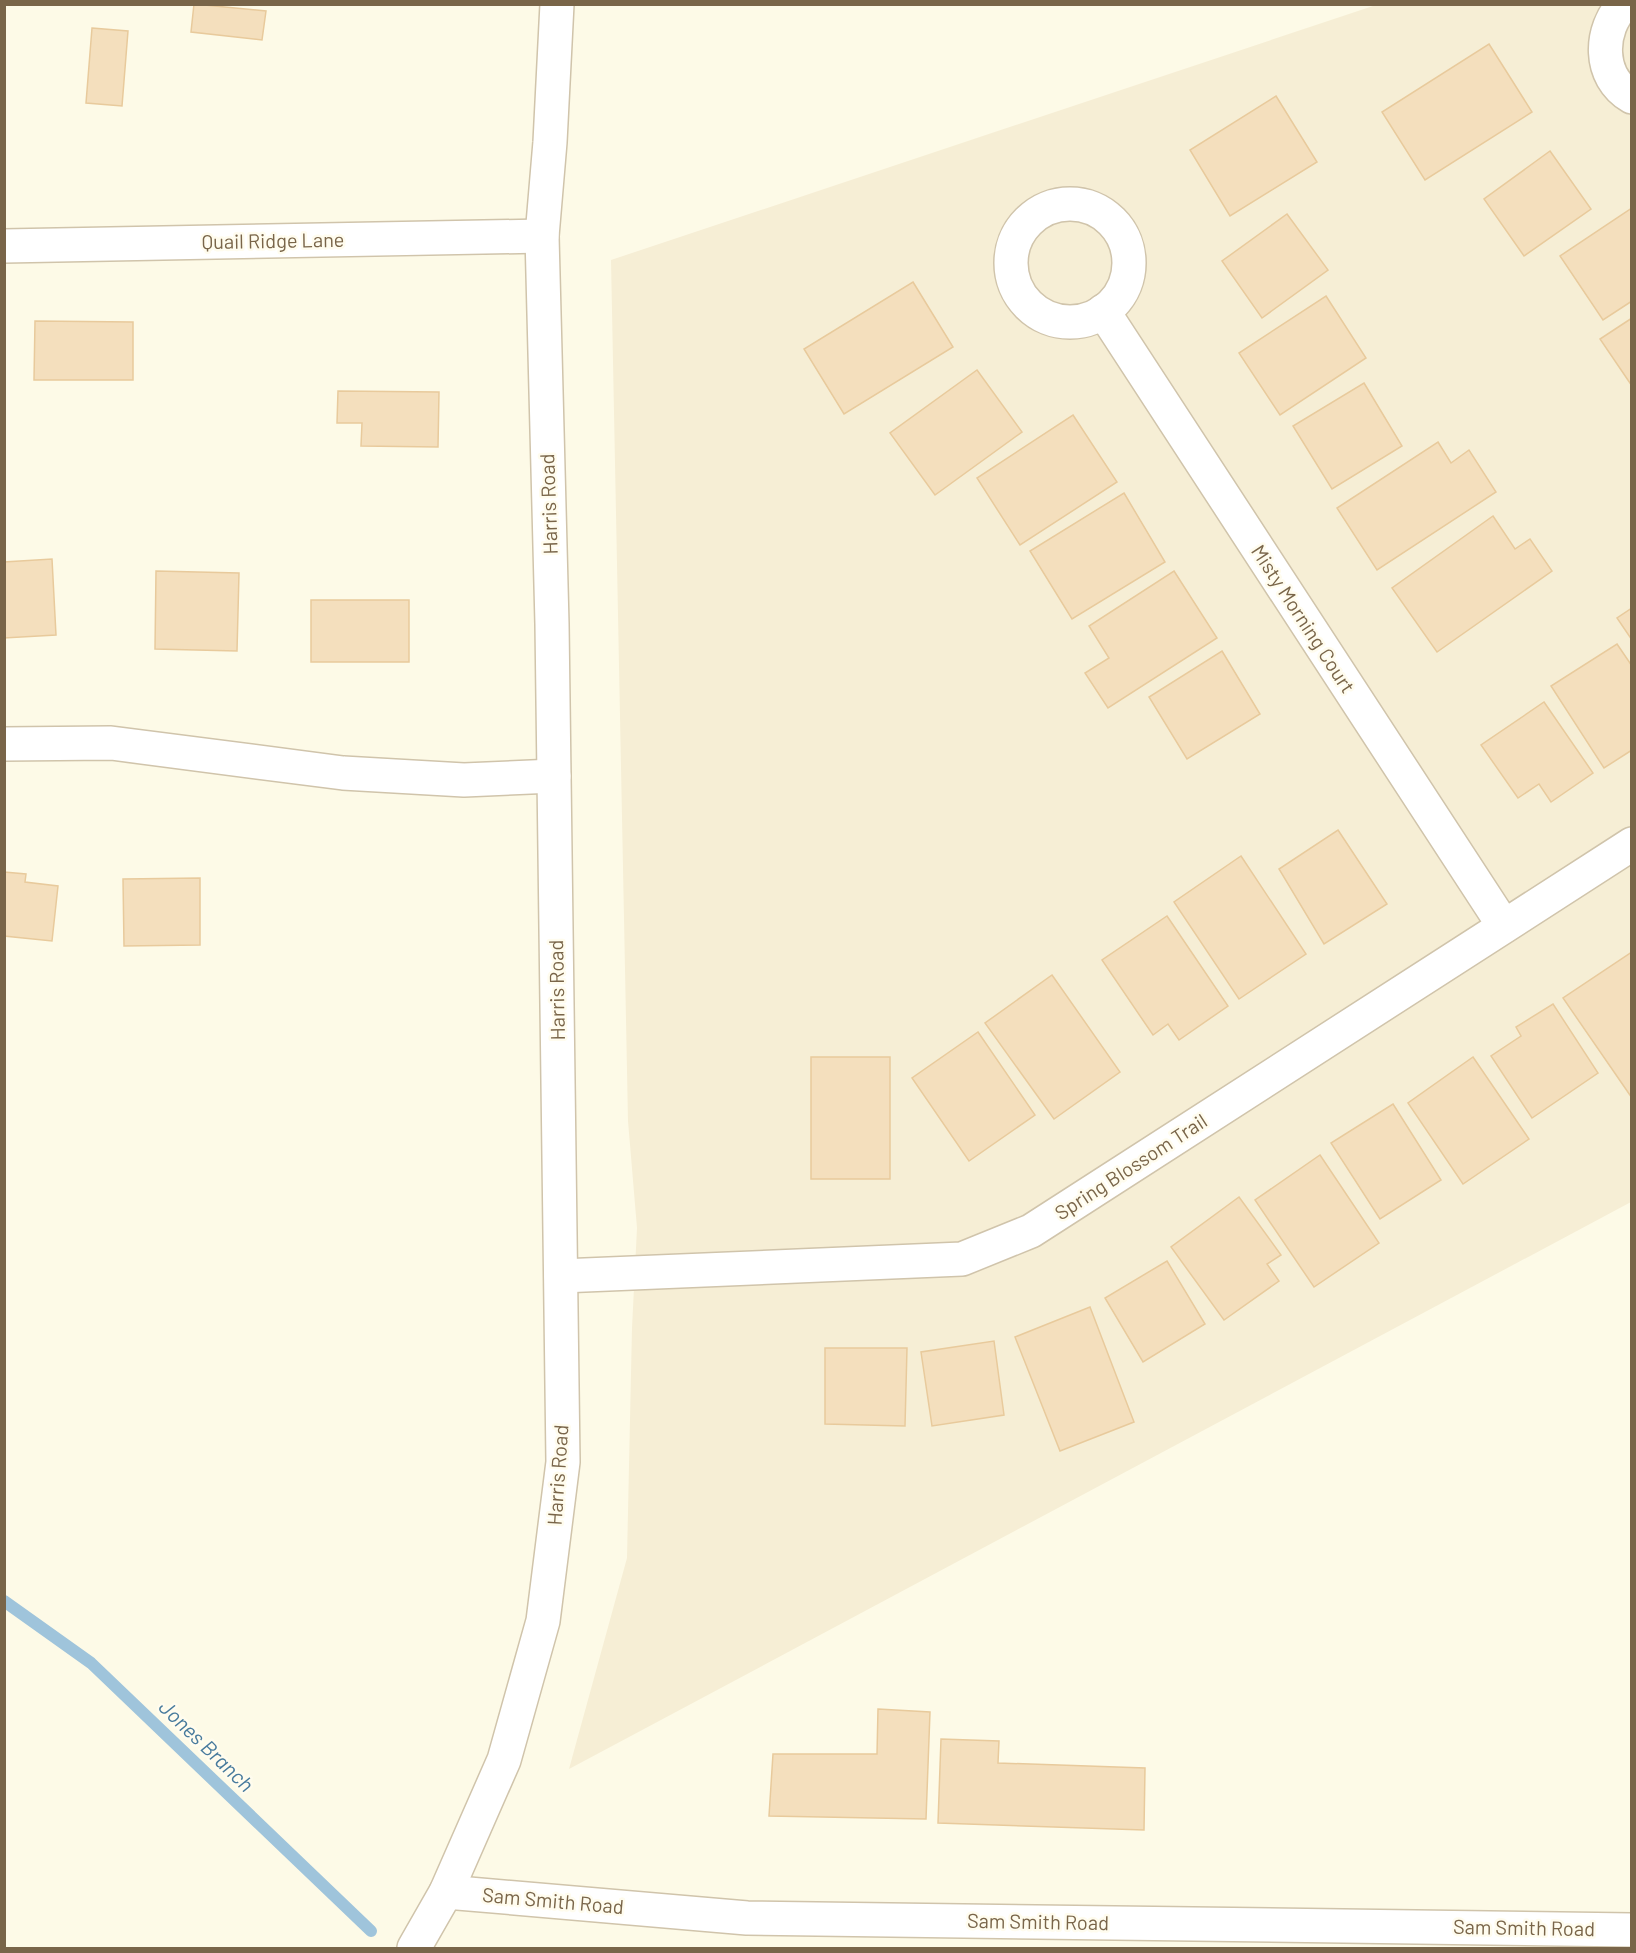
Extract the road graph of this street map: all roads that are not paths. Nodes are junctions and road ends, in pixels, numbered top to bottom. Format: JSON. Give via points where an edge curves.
{"nodes":[{"id":1,"x":557,"y":4,"type":"edge"},
{"id":2,"x":1624,"y":4,"type":"edge"},
{"id":3,"x":1632,"y":97,"type":"edge"},
{"id":4,"x":542,"y":236,"type":"junction"},
{"id":5,"x":4,"y":246,"type":"edge"},
{"id":6,"x":1103,"y":311,"type":"dead end"},
{"id":7,"x":4,"y":744,"type":"edge"},
{"id":8,"x":554,"y":776,"type":"junction"},
{"id":9,"x":1632,"y":844,"type":"edge"},
{"id":10,"x":1504,"y":926,"type":"junction"},
{"id":11,"x":561,"y":1276,"type":"junction"},
{"id":12,"x":446,"y":1892,"type":"junction"},
{"id":13,"x":1632,"y":1930,"type":"edge"},
{"id":14,"x":414,"y":1948,"type":"edge"}],
"edges":[{"from":1,"to":4,"type":"street","name":"Harris Road"},
{"from":2,"to":3,"type":"street","via":[[1610,21],[1606,61],[1613,80]]},
{"from":4,"to":5,"type":"street","name":"Quail Ridge Lane"},
{"from":4,"to":8,"type":"street","name":"Harris Road"},
{"from":6,"to":10,"type":"street","name":"Misty Morning Court"},
{"from":7,"to":8,"type":"street","via":[[111,743],[343,773],[464,780]]},
{"from":8,"to":11,"type":"street","name":"Harris Road"},
{"from":9,"to":10,"type":"street","name":"Spring Blossom Trail"},
{"from":10,"to":11,"type":"street","name":"Spring Blossom Trail","via":[[1031,1232],[962,1259]]},
{"from":11,"to":12,"type":"street","name":"Harris Road","via":[[563,1462],[543,1621],[504,1760]]},
{"from":12,"to":13,"type":"street","name":"Sam Smith Road","via":[[747,1918]]},
{"from":12,"to":14,"type":"street","name":"Harris Road"}]}
